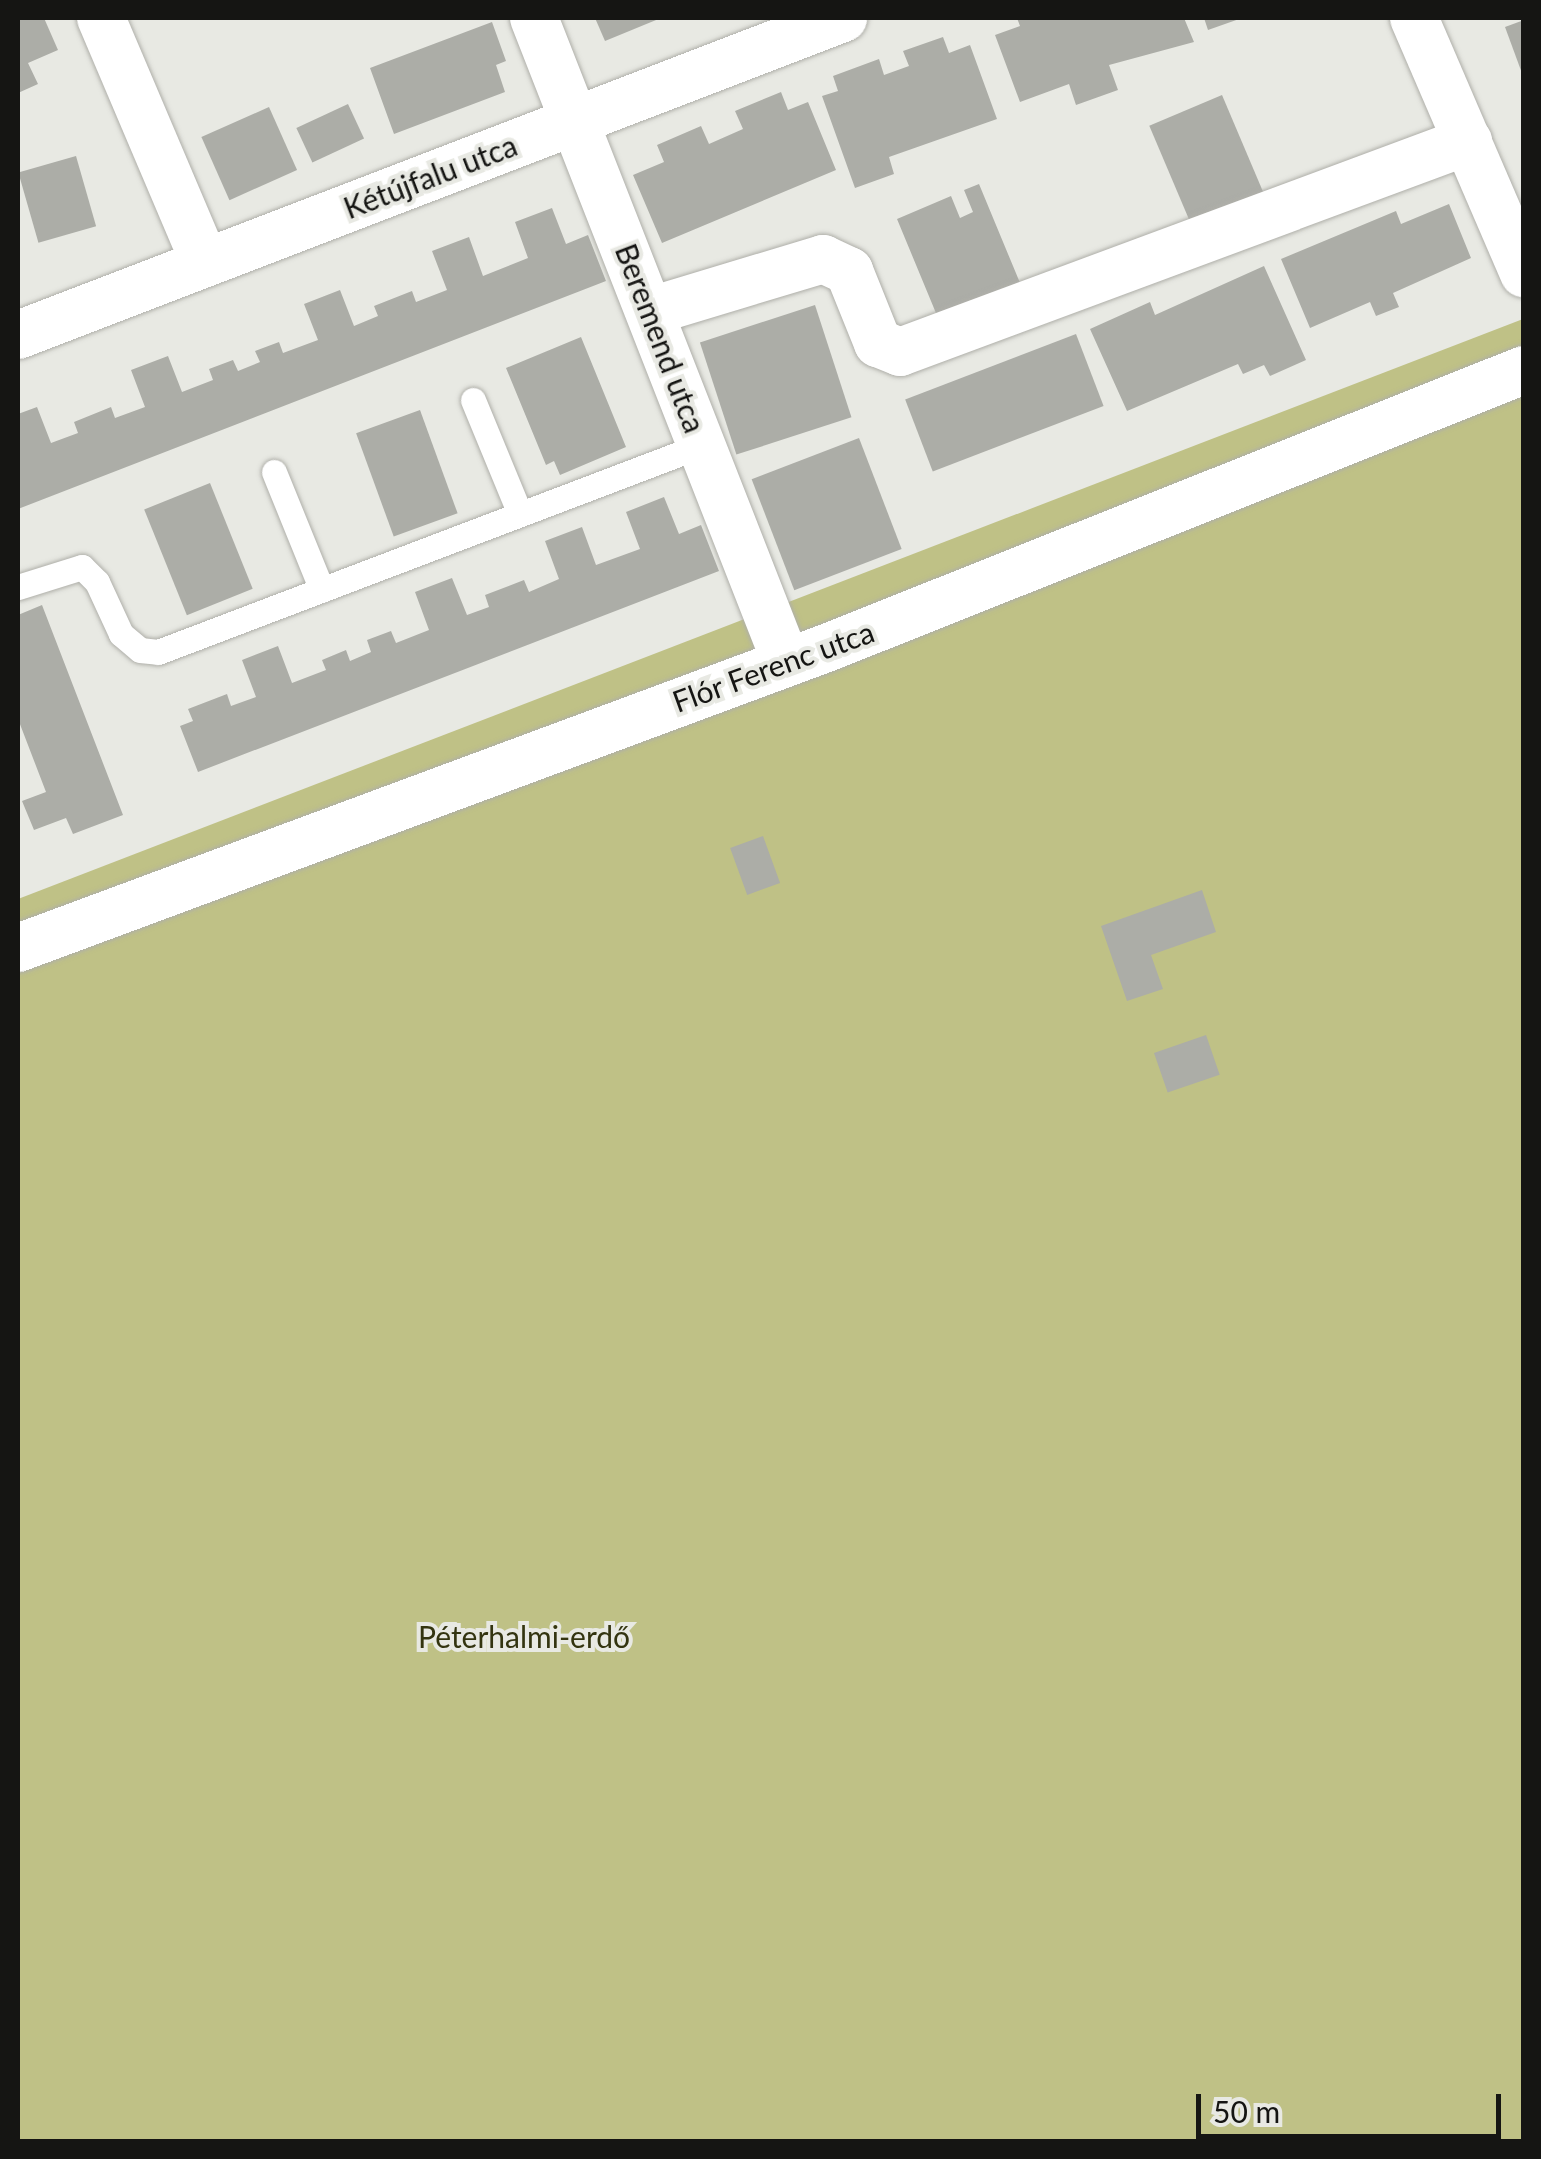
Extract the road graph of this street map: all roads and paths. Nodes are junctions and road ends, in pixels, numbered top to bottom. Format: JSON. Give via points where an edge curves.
{"nodes":[{"id":1,"x":101,"y":18,"type":"edge"},
{"id":2,"x":534,"y":18,"type":"edge"},
{"id":3,"x":843,"y":18,"type":"edge"},
{"id":4,"x":1414,"y":18,"type":"edge"},
{"id":5,"x":578,"y":120,"type":"junction"},
{"id":6,"x":1468,"y":140,"type":"junction"},
{"id":7,"x":205,"y":263,"type":"junction"},
{"id":8,"x":1524,"y":273,"type":"edge"},
{"id":9,"x":651,"y":311,"type":"junction"},
{"id":10,"x":18,"y":335,"type":"edge"},
{"id":11,"x":1524,"y":370,"type":"edge"},
{"id":12,"x":473,"y":400,"type":"dead end"},
{"id":13,"x":702,"y":445,"type":"junction"},
{"id":14,"x":274,"y":472,"type":"dead end"},
{"id":15,"x":520,"y":514,"type":"junction"},
{"id":16,"x":18,"y":587,"type":"edge"},
{"id":17,"x":322,"y":590,"type":"junction"},
{"id":18,"x":785,"y":660,"type":"junction"},
{"id":19,"x":22,"y":932,"type":"edge"}],
"edges":[{"from":1,"to":7,"type":"street"},
{"from":2,"to":5,"type":"street","name":"Beremend utca"},
{"from":3,"to":5,"type":"street","name":"Kétújfalu utca"},
{"from":4,"to":6,"type":"street"},
{"from":5,"to":7,"type":"street","name":"Kétújfalu utca"},
{"from":5,"to":9,"type":"street","name":"Beremend utca"},
{"from":6,"to":8,"type":"street"},
{"from":6,"to":9,"type":"street","via":[[900,352],[878,343],[850,271],[823,258]]},
{"from":7,"to":10,"type":"street","name":"Kétújfalu utca"},
{"from":9,"to":13,"type":"street","name":"Beremend utca"},
{"from":11,"to":18,"type":"street","name":"Flór Ferenc utca"},
{"from":12,"to":15,"type":"lane"},
{"from":13,"to":15,"type":"lane"},
{"from":13,"to":18,"type":"street","name":"Beremend utca"},
{"from":14,"to":17,"type":"lane"},
{"from":15,"to":17,"type":"lane"},
{"from":16,"to":17,"type":"lane","via":[[82,568],[97,582],[121,634],[140,650],[158,652]]},
{"from":18,"to":19,"type":"street","name":"Flór Ferenc utca"}]}
